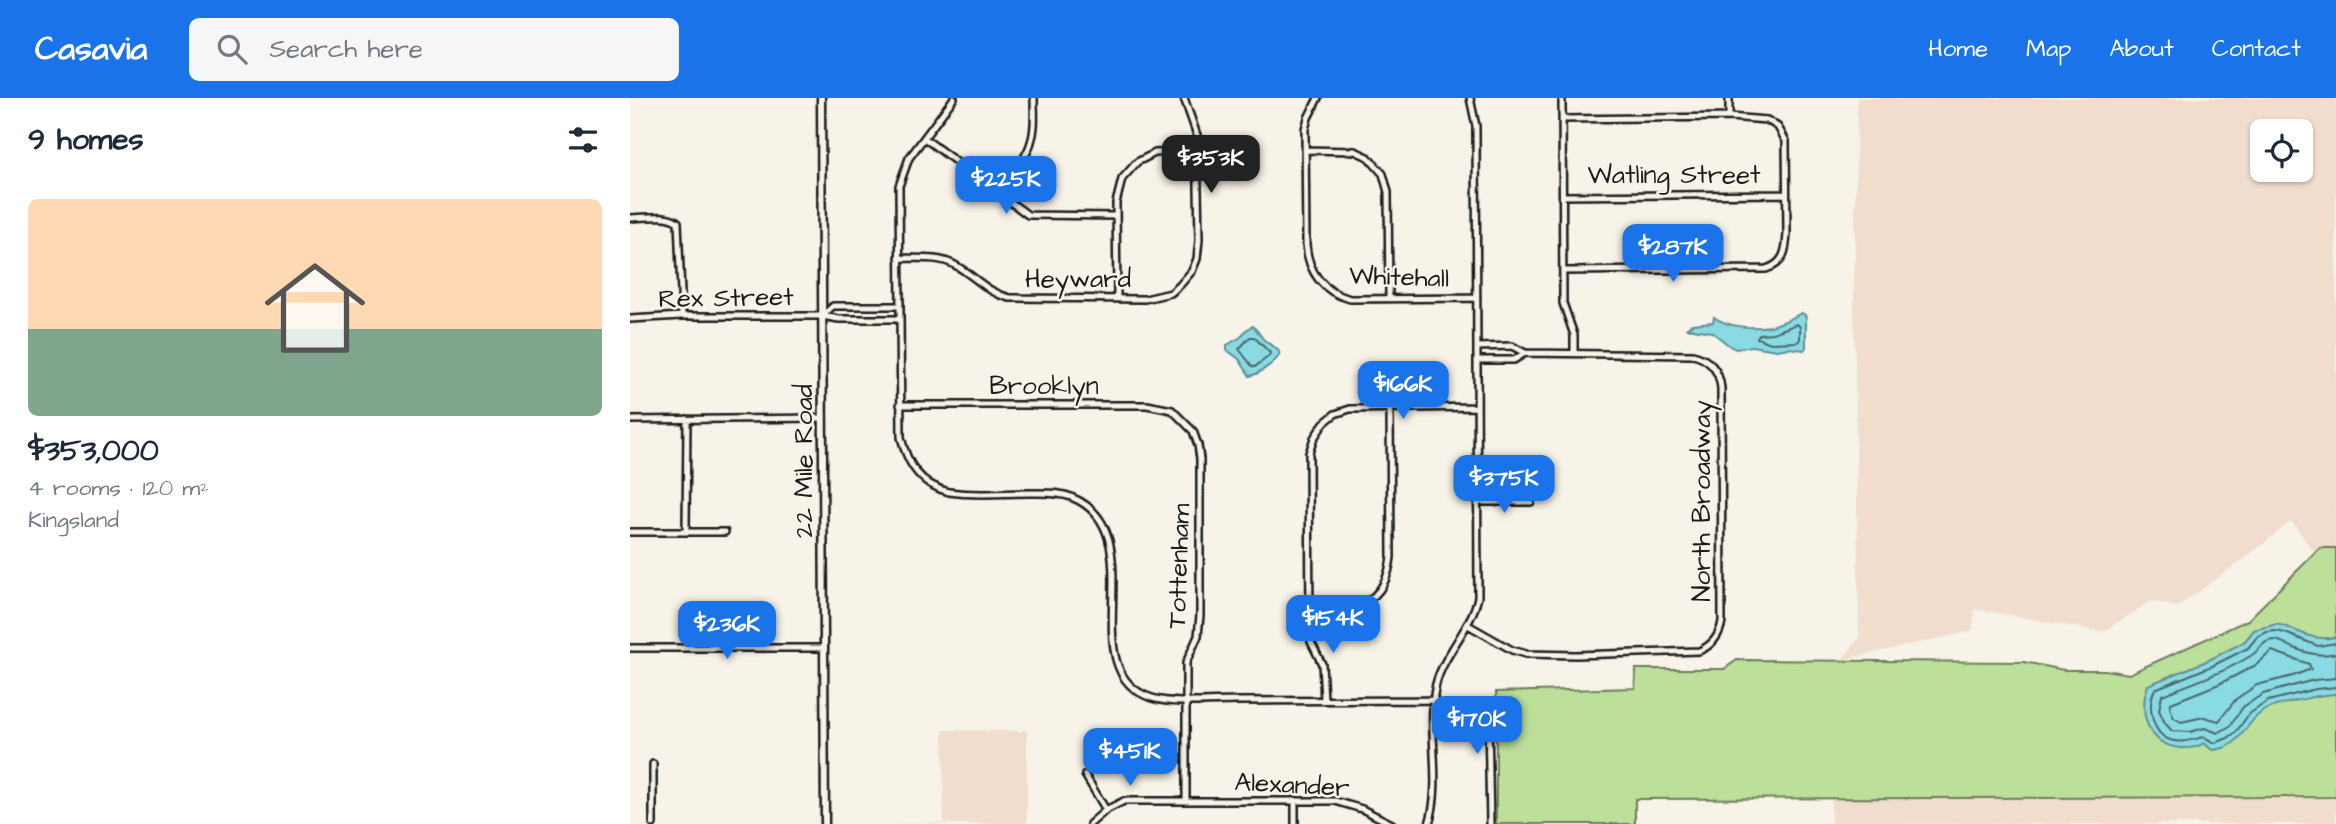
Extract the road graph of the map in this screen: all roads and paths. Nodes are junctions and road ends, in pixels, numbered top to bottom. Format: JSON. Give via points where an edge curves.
{"nodes":[{"id":1,"x":821,"y":98,"type":"edge"},
{"id":2,"x":954,"y":98,"type":"edge"},
{"id":3,"x":1034,"y":98,"type":"edge"},
{"id":4,"x":1184,"y":98,"type":"edge"},
{"id":5,"x":1318,"y":98,"type":"edge"},
{"id":6,"x":1470,"y":98,"type":"edge"},
{"id":7,"x":1562,"y":98,"type":"edge"},
{"id":8,"x":1729,"y":98,"type":"edge"},
{"id":9,"x":1729,"y":117,"type":"junction"},
{"id":10,"x":1562,"y":119,"type":"junction"},
{"id":11,"x":924,"y":138,"type":"junction"},
{"id":12,"x":1306,"y":150,"type":"junction"},
{"id":13,"x":1198,"y":151,"type":"junction"},
{"id":14,"x":996,"y":192,"type":"junction"},
{"id":15,"x":1786,"y":194,"type":"junction"},
{"id":16,"x":1563,"y":195,"type":"junction"},
{"id":17,"x":1116,"y":216,"type":"junction"},
{"id":18,"x":630,"y":218,"type":"edge"},
{"id":19,"x":899,"y":258,"type":"junction"},
{"id":20,"x":1563,"y":271,"type":"junction"},
{"id":21,"x":1117,"y":298,"type":"junction"},
{"id":22,"x":1389,"y":298,"type":"junction"},
{"id":23,"x":1476,"y":298,"type":"junction"},
{"id":24,"x":899,"y":306,"type":"junction"},
{"id":25,"x":681,"y":316,"type":"junction"},
{"id":26,"x":822,"y":316,"type":"junction"},
{"id":27,"x":630,"y":319,"type":"edge"},
{"id":28,"x":899,"y":319,"type":"junction"},
{"id":29,"x":1477,"y":346,"type":"junction"},
{"id":30,"x":1496,"y":346,"type":"junction"},
{"id":31,"x":1525,"y":353,"type":"junction"},
{"id":32,"x":1574,"y":353,"type":"junction"},
{"id":33,"x":1477,"y":360,"type":"junction"},
{"id":34,"x":1496,"y":360,"type":"junction"},
{"id":35,"x":901,"y":405,"type":"junction"},
{"id":36,"x":1476,"y":407,"type":"junction"},
{"id":37,"x":1390,"y":408,"type":"junction"},
{"id":38,"x":823,"y":418,"type":"junction"},
{"id":39,"x":687,"y":419,"type":"junction"},
{"id":40,"x":1183,"y":419,"type":"joint"},
{"id":41,"x":630,"y":420,"type":"edge"},
{"id":42,"x":1478,"y":502,"type":"junction"},
{"id":43,"x":1531,"y":502,"type":"dead end"},
{"id":44,"x":686,"y":531,"type":"junction"},
{"id":45,"x":630,"y":532,"type":"edge"},
{"id":46,"x":725,"y":532,"type":"dead end"},
{"id":47,"x":1310,"y":612,"type":"junction"},
{"id":48,"x":1468,"y":625,"type":"junction"},
{"id":49,"x":630,"y":648,"type":"edge"},
{"id":50,"x":824,"y":648,"type":"junction"},
{"id":51,"x":1324,"y":700,"type":"junction"},
{"id":52,"x":1434,"y":700,"type":"junction"},
{"id":53,"x":1186,"y":701,"type":"junction"},
{"id":54,"x":1434,"y":717,"type":"junction"},
{"id":55,"x":653,"y":764,"type":"dead end"},
{"id":56,"x":1084,"y":775,"type":"dead end"},
{"id":57,"x":1186,"y":800,"type":"junction"},
{"id":58,"x":1295,"y":800,"type":"junction"},
{"id":59,"x":1106,"y":810,"type":"junction"},
{"id":60,"x":653,"y":824,"type":"edge"},
{"id":61,"x":825,"y":824,"type":"edge"},
{"id":62,"x":1090,"y":824,"type":"edge"},
{"id":63,"x":1295,"y":824,"type":"edge"},
{"id":64,"x":1392,"y":824,"type":"edge"},
{"id":65,"x":1429,"y":824,"type":"edge"},
{"id":66,"x":1490,"y":824,"type":"edge"}],
"edges":[{"from":1,"to":26,"type":"street","name":"22 Mile Road"},
{"from":2,"to":11,"type":"street"},
{"from":3,"to":14,"type":"street","via":[[1031,143]]},
{"from":4,"to":13,"type":"street"},
{"from":5,"to":12,"type":"street","via":[[1306,123]]},
{"from":6,"to":23,"type":"street","via":[[1476,126]]},
{"from":7,"to":10,"type":"street"},
{"from":8,"to":9,"type":"street"},
{"from":9,"to":10,"type":"street"},
{"from":9,"to":15,"type":"street","via":[[1760,118],[1782,131]]},
{"from":10,"to":16,"type":"street"},
{"from":11,"to":14,"type":"street"},
{"from":11,"to":19,"type":"street","via":[[900,179]]},
{"from":12,"to":22,"type":"street","name":"Whitehall","via":[[1307,258],[1312,272],[1332,293],[1350,299]]},
{"from":12,"to":22,"type":"street","via":[[1355,151],[1368,157],[1383,174],[1388,192]]},
{"from":13,"to":17,"type":"street","via":[[1160,152],[1137,162],[1122,179]]},
{"from":13,"to":21,"type":"street","name":"Heyward","via":[[1199,240],[1192,271],[1171,293]]},
{"from":14,"to":17,"type":"street","via":[[1028,215]]},
{"from":15,"to":16,"type":"street","name":"Watling Street"},
{"from":15,"to":20,"type":"street","via":[[1787,246],[1777,265],[1762,270]]},
{"from":16,"to":20,"type":"street"},
{"from":17,"to":21,"type":"street"},
{"from":18,"to":25,"type":"street","via":[[677,220]]},
{"from":19,"to":21,"type":"street","name":"Heyward","via":[[950,263],[1010,299]]},
{"from":19,"to":24,"type":"street"},
{"from":20,"to":32,"type":"street","via":[[1563,303],[1574,335]]},
{"from":22,"to":23,"type":"street","name":"Whitehall"},
{"from":23,"to":29,"type":"street"},
{"from":24,"to":26,"type":"street","via":[[833,306]]},
{"from":24,"to":28,"type":"street"},
{"from":25,"to":26,"type":"street","name":"Rex Street"},
{"from":25,"to":27,"type":"street","name":"Rex Street"},
{"from":26,"to":28,"type":"street"},
{"from":26,"to":38,"type":"street","name":"22 Mile Road"},
{"from":28,"to":35,"type":"street"},
{"from":29,"to":30,"type":"street"},
{"from":29,"to":33,"type":"street"},
{"from":30,"to":31,"type":"street","via":[[1513,346]]},
{"from":30,"to":34,"type":"street"},
{"from":31,"to":32,"type":"street"},
{"from":31,"to":34,"type":"street","via":[[1514,360]]},
{"from":32,"to":48,"type":"street","name":"North Broadway","via":[[1700,356],[1717,373],[1721,384],[1721,630],[1703,649],[1687,653],[1526,654]]},
{"from":33,"to":34,"type":"street"},
{"from":33,"to":36,"type":"street"},
{"from":35,"to":40,"type":"street","name":"Brooklyn","via":[[1147,405],[1172,410]]},
{"from":35,"to":53,"type":"street","via":[[901,437],[908,461],[932,486],[958,494],[1065,495],[1098,517],[1111,546],[1112,636],[1118,666],[1131,685],[1152,698]]},
{"from":36,"to":37,"type":"street"},
{"from":36,"to":42,"type":"street"},
{"from":37,"to":47,"type":"street","via":[[1389,575],[1361,606],[1340,612]]},
{"from":37,"to":47,"type":"street","via":[[1335,414],[1314,438],[1308,457]]},
{"from":38,"to":39,"type":"street"},
{"from":38,"to":50,"type":"street","name":"22 Mile Road"},
{"from":39,"to":41,"type":"street"},
{"from":39,"to":44,"type":"street"},
{"from":40,"to":53,"type":"street","name":"Tottenham","via":[[1193,431],[1200,472],[1200,630],[1186,663]]},
{"from":42,"to":43,"type":"street"},
{"from":42,"to":48,"type":"street","via":[[1478,597]]},
{"from":44,"to":45,"type":"street"},
{"from":44,"to":46,"type":"street"},
{"from":47,"to":51,"type":"street","via":[[1311,642],[1324,670]]},
{"from":48,"to":52,"type":"street","via":[[1439,676]]},
{"from":49,"to":50,"type":"street"},
{"from":50,"to":61,"type":"street","name":"22 Mile Road"},
{"from":51,"to":52,"type":"street"},
{"from":51,"to":53,"type":"street"},
{"from":52,"to":54,"type":"street"},
{"from":53,"to":57,"type":"street","name":"Tottenham"},
{"from":54,"to":65,"type":"street"},
{"from":54,"to":66,"type":"street","via":[[1488,719]]},
{"from":55,"to":60,"type":"street"},
{"from":56,"to":59,"type":"street"},
{"from":57,"to":58,"type":"street","name":"Alexander"},
{"from":57,"to":59,"type":"street","name":"Alexander","via":[[1124,802]]},
{"from":58,"to":63,"type":"street"},
{"from":58,"to":64,"type":"street","name":"Alexander","via":[[1345,803]]},
{"from":59,"to":62,"type":"street"}]}
